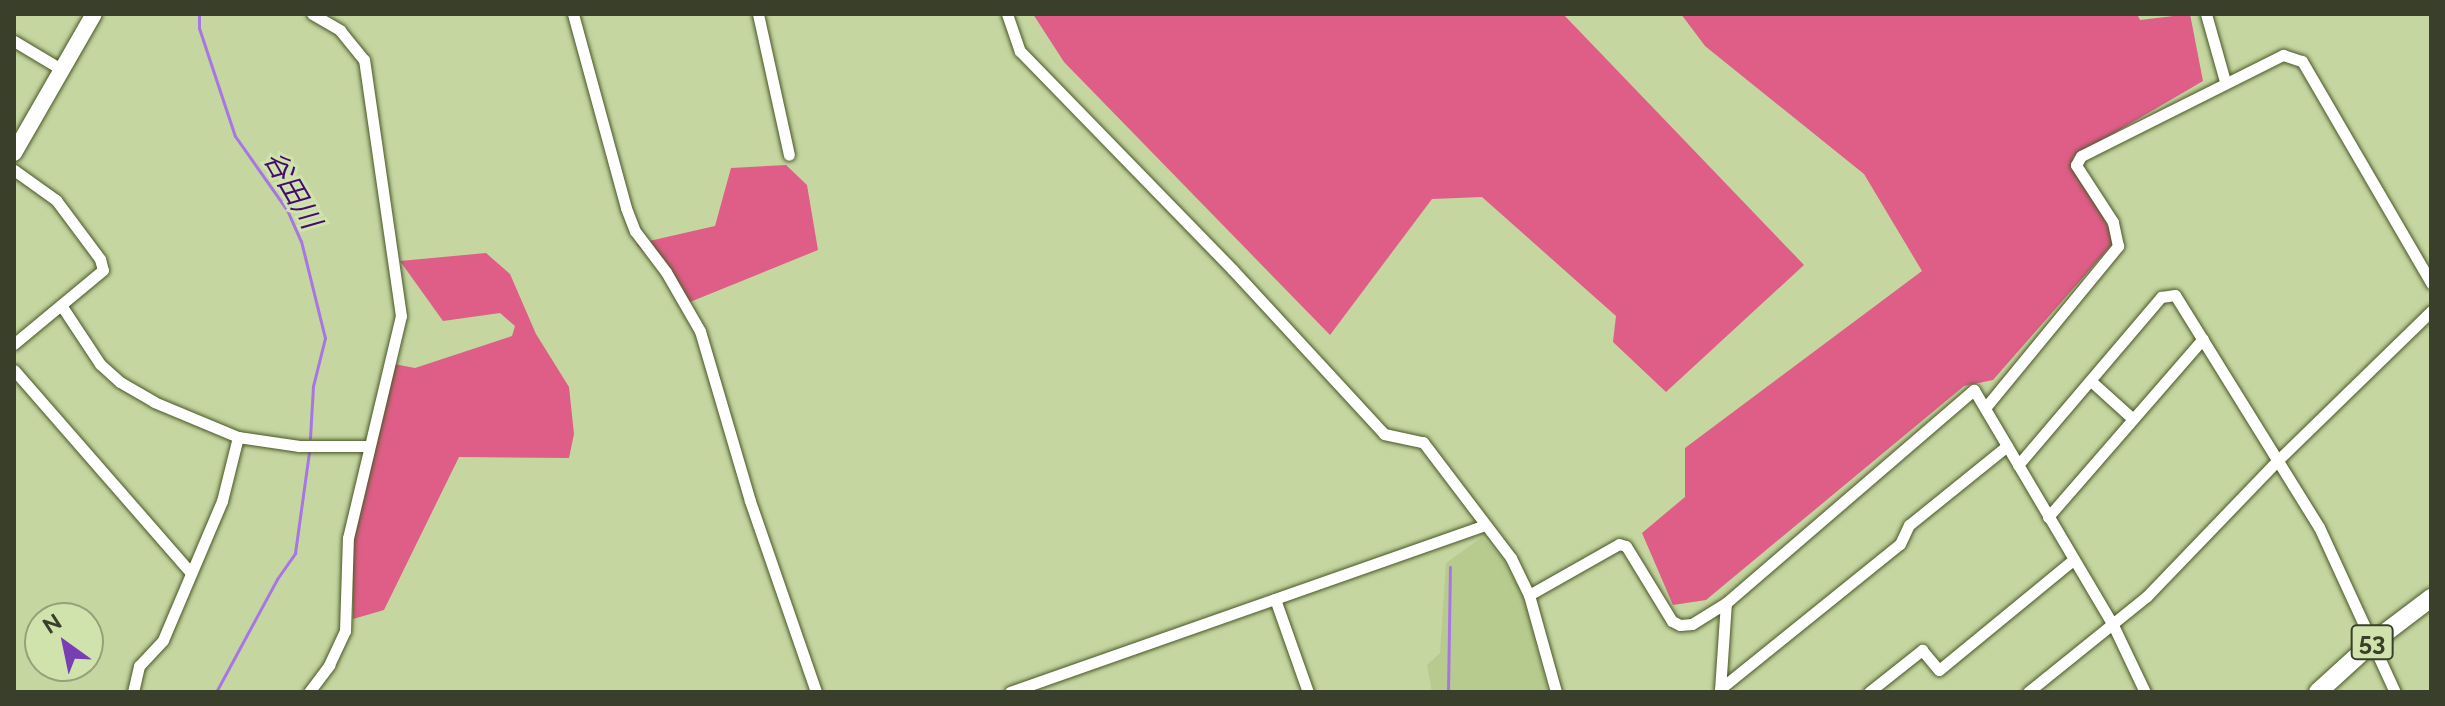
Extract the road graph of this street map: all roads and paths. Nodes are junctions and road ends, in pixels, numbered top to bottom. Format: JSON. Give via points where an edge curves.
{"nodes":[{"id":1,"x":94,"y":14,"type":"edge"},
{"id":2,"x":312,"y":14,"type":"edge"},
{"id":3,"x":573,"y":14,"type":"edge"},
{"id":4,"x":758,"y":14,"type":"edge"},
{"id":5,"x":1007,"y":14,"type":"edge"},
{"id":6,"x":2206,"y":14,"type":"edge"},
{"id":7,"x":14,"y":41,"type":"edge"},
{"id":8,"x":61,"y":69,"type":"junction"},
{"id":9,"x":2225,"y":81,"type":"junction"},
{"id":10,"x":14,"y":153,"type":"edge"},
{"id":11,"x":789,"y":155,"type":"dead end"},
{"id":12,"x":14,"y":170,"type":"edge"},
{"id":13,"x":2431,"y":283,"type":"edge"},
{"id":14,"x":61,"y":305,"type":"junction"},
{"id":15,"x":2431,"y":311,"type":"edge"},
{"id":16,"x":2203,"y":339,"type":"junction"},
{"id":17,"x":14,"y":344,"type":"edge"},
{"id":18,"x":14,"y":370,"type":"edge"},
{"id":19,"x":2092,"y":382,"type":"junction"},
{"id":20,"x":1985,"y":408,"type":"junction"},
{"id":21,"x":2133,"y":419,"type":"junction"},
{"id":22,"x":238,"y":437,"type":"junction"},
{"id":23,"x":368,"y":446,"type":"junction"},
{"id":24,"x":2007,"y":446,"type":"junction"},
{"id":25,"x":2278,"y":460,"type":"junction"},
{"id":26,"x":2018,"y":465,"type":"junction"},
{"id":27,"x":2048,"y":517,"type":"junction"},
{"id":28,"x":1485,"y":525,"type":"junction"},
{"id":29,"x":2073,"y":560,"type":"junction"},
{"id":30,"x":191,"y":573,"type":"junction"},
{"id":31,"x":1529,"y":595,"type":"junction"},
{"id":32,"x":2431,"y":598,"type":"edge"},
{"id":33,"x":1275,"y":599,"type":"junction"},
{"id":34,"x":1726,"y":603,"type":"junction"},
{"id":35,"x":2113,"y":625,"type":"junction"},
{"id":36,"x":2373,"y":642,"type":"junction"},
{"id":37,"x":1720,"y":690,"type":"edge"},
{"id":38,"x":133,"y":692,"type":"edge"},
{"id":39,"x":309,"y":692,"type":"edge"},
{"id":40,"x":816,"y":692,"type":"edge"},
{"id":41,"x":1010,"y":692,"type":"edge"},
{"id":42,"x":1308,"y":692,"type":"edge"},
{"id":43,"x":1556,"y":692,"type":"edge"},
{"id":44,"x":1869,"y":692,"type":"edge"},
{"id":45,"x":2028,"y":692,"type":"edge"},
{"id":46,"x":2145,"y":692,"type":"edge"},
{"id":47,"x":2318,"y":692,"type":"edge"},
{"id":48,"x":2395,"y":692,"type":"edge"}],
"edges":[{"from":1,"to":8,"type":"main road"},
{"from":2,"to":23,"type":"street","via":[[340,30],[364,60],[401,316]]},
{"from":3,"to":40,"type":"street","via":[[626,208],[635,231],[700,331],[750,501]]},
{"from":4,"to":11,"type":"street"},
{"from":5,"to":28,"type":"street","via":[[1020,51],[1384,434],[1423,442]]},
{"from":6,"to":9,"type":"street"},
{"from":7,"to":8,"type":"street"},
{"from":8,"to":10,"type":"main road"},
{"from":9,"to":13,"type":"street","via":[[2283,55],[2302,61]]},
{"from":9,"to":20,"type":"street","via":[[2081,156],[2076,165],[2113,222],[2118,246]]},
{"from":12,"to":14,"type":"street","via":[[56,200],[100,259],[103,270]]},
{"from":14,"to":17,"type":"street"},
{"from":14,"to":22,"type":"street","via":[[100,364],[120,382]]},
{"from":15,"to":25,"type":"street"},
{"from":16,"to":19,"type":"street","via":[[2175,295],[2161,297]]},
{"from":16,"to":21,"type":"street"},
{"from":16,"to":25,"type":"street"},
{"from":18,"to":30,"type":"street"},
{"from":19,"to":21,"type":"street"},
{"from":19,"to":26,"type":"street"},
{"from":20,"to":24,"type":"street"},
{"from":20,"to":34,"type":"street","via":[[1974,390]]},
{"from":21,"to":27,"type":"street"},
{"from":22,"to":23,"type":"street","via":[[299,446]]},
{"from":22,"to":30,"type":"street","via":[[222,501]]},
{"from":23,"to":39,"type":"street","via":[[348,538],[345,631]]},
{"from":24,"to":26,"type":"street"},
{"from":24,"to":37,"type":"street","via":[[1909,525],[1900,544]]},
{"from":25,"to":35,"type":"street"},
{"from":25,"to":36,"type":"street","via":[[2319,527]]},
{"from":26,"to":27,"type":"street"},
{"from":27,"to":29,"type":"street"},
{"from":28,"to":31,"type":"street","via":[[1511,558]]},
{"from":28,"to":33,"type":"street"},
{"from":29,"to":35,"type":"street"},
{"from":29,"to":44,"type":"street","via":[[1939,670],[1922,650]]},
{"from":30,"to":38,"type":"street","via":[[163,640],[139,666]]},
{"from":31,"to":34,"type":"street","via":[[1619,544],[1626,546],[1672,621],[1692,624]]},
{"from":31,"to":43,"type":"street"},
{"from":32,"to":36,"type":"main road","number":"53"},
{"from":33,"to":41,"type":"street"},
{"from":33,"to":42,"type":"street"},
{"from":34,"to":37,"type":"street"},
{"from":35,"to":45,"type":"street"},
{"from":35,"to":46,"type":"street"},
{"from":36,"to":47,"type":"main road","number":"53"},
{"from":36,"to":48,"type":"street"}]}
